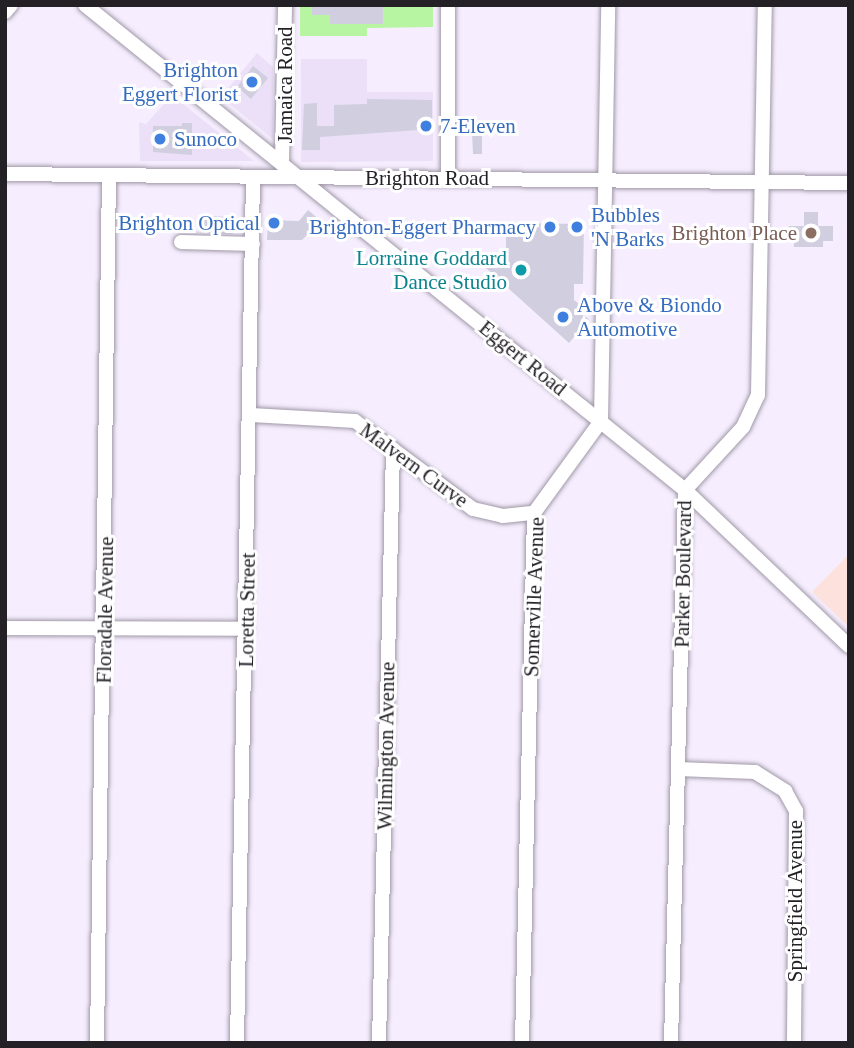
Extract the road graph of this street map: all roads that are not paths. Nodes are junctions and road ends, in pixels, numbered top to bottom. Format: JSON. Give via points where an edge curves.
{"nodes":[{"id":1,"x":11,"y":5,"type":"edge"},
{"id":2,"x":285,"y":5,"type":"edge"},
{"id":3,"x":447,"y":5,"type":"edge"},
{"id":4,"x":608,"y":5,"type":"edge"},
{"id":5,"x":765,"y":5,"type":"edge"},
{"id":6,"x":90,"y":7,"type":"edge"},
{"id":7,"x":5,"y":12,"type":"edge"},
{"id":8,"x":282,"y":164,"type":"junction"},
{"id":9,"x":5,"y":174,"type":"edge"},
{"id":10,"x":109,"y":176,"type":"junction"},
{"id":11,"x":253,"y":177,"type":"junction"},
{"id":12,"x":298,"y":177,"type":"junction"},
{"id":13,"x":448,"y":178,"type":"junction"},
{"id":14,"x":607,"y":179,"type":"junction"},
{"id":15,"x":762,"y":180,"type":"junction"},
{"id":16,"x":849,"y":183,"type":"edge"},
{"id":17,"x":181,"y":242,"type":"dead end"},
{"id":18,"x":253,"y":244,"type":"junction"},
{"id":19,"x":251,"y":415,"type":"junction"},
{"id":20,"x":601,"y":421,"type":"junction"},
{"id":21,"x":393,"y":449,"type":"junction"},
{"id":22,"x":685,"y":490,"type":"junction"},
{"id":23,"x":534,"y":513,"type":"junction"},
{"id":24,"x":105,"y":627,"type":"junction"},
{"id":25,"x":5,"y":628,"type":"edge"},
{"id":26,"x":246,"y":629,"type":"junction"},
{"id":27,"x":849,"y":646,"type":"edge"},
{"id":28,"x":678,"y":769,"type":"junction"},
{"id":29,"x":97,"y":1043,"type":"edge"},
{"id":30,"x":237,"y":1043,"type":"edge"},
{"id":31,"x":379,"y":1043,"type":"edge"},
{"id":32,"x":522,"y":1043,"type":"edge"},
{"id":33,"x":671,"y":1043,"type":"edge"},
{"id":34,"x":794,"y":1043,"type":"edge"}],
"edges":[{"from":1,"to":7,"type":"street"},
{"from":2,"to":8,"type":"street","name":"Jamaica Road","via":[[286,144]]},
{"from":3,"to":13,"type":"street"},
{"from":4,"to":14,"type":"street"},
{"from":5,"to":15,"type":"street","name":"Parker Boulevard"},
{"from":6,"to":8,"type":"street","name":"Eggert Road"},
{"from":8,"to":12,"type":"street","name":"Eggert Road"},
{"from":9,"to":10,"type":"street","name":"Brighton Road"},
{"from":10,"to":11,"type":"street","name":"Brighton Road"},
{"from":10,"to":24,"type":"street","name":"Floradale Avenue"},
{"from":11,"to":12,"type":"street","name":"Brighton Road"},
{"from":11,"to":18,"type":"street","name":"Loretta Street"},
{"from":12,"to":13,"type":"street","name":"Brighton Road"},
{"from":12,"to":20,"type":"street","name":"Eggert Road"},
{"from":13,"to":14,"type":"street","name":"Brighton Road"},
{"from":14,"to":15,"type":"street","name":"Brighton Road"},
{"from":14,"to":20,"type":"street"},
{"from":15,"to":16,"type":"street","name":"Brighton Road"},
{"from":15,"to":22,"type":"street","name":"Parker Boulevard","via":[[758,395],[743,427]]},
{"from":17,"to":18,"type":"street"},
{"from":18,"to":19,"type":"street","name":"Loretta Street"},
{"from":19,"to":21,"type":"street","name":"Malvern Curve","via":[[342,418],[365,426]]},
{"from":19,"to":26,"type":"street","name":"Loretta Street"},
{"from":20,"to":22,"type":"street","name":"Eggert Road"},
{"from":20,"to":23,"type":"street","name":"Somerville Avenue"},
{"from":21,"to":23,"type":"street","name":"Malvern Curve","via":[[474,509],[503,516]]},
{"from":21,"to":31,"type":"street","name":"Wilmington Avenue"},
{"from":22,"to":27,"type":"street","name":"Eggert Road"},
{"from":22,"to":28,"type":"street","name":"Parker Boulevard"},
{"from":23,"to":32,"type":"street","name":"Somerville Avenue"},
{"from":24,"to":25,"type":"street"},
{"from":24,"to":26,"type":"street"},
{"from":24,"to":29,"type":"street","name":"Floradale Avenue"},
{"from":26,"to":30,"type":"street","name":"Loretta Street"},
{"from":28,"to":33,"type":"street","name":"Parker Boulevard"},
{"from":28,"to":34,"type":"street","name":"Springfield Avenue","via":[[755,772],[775,782],[796,811]]}]}
